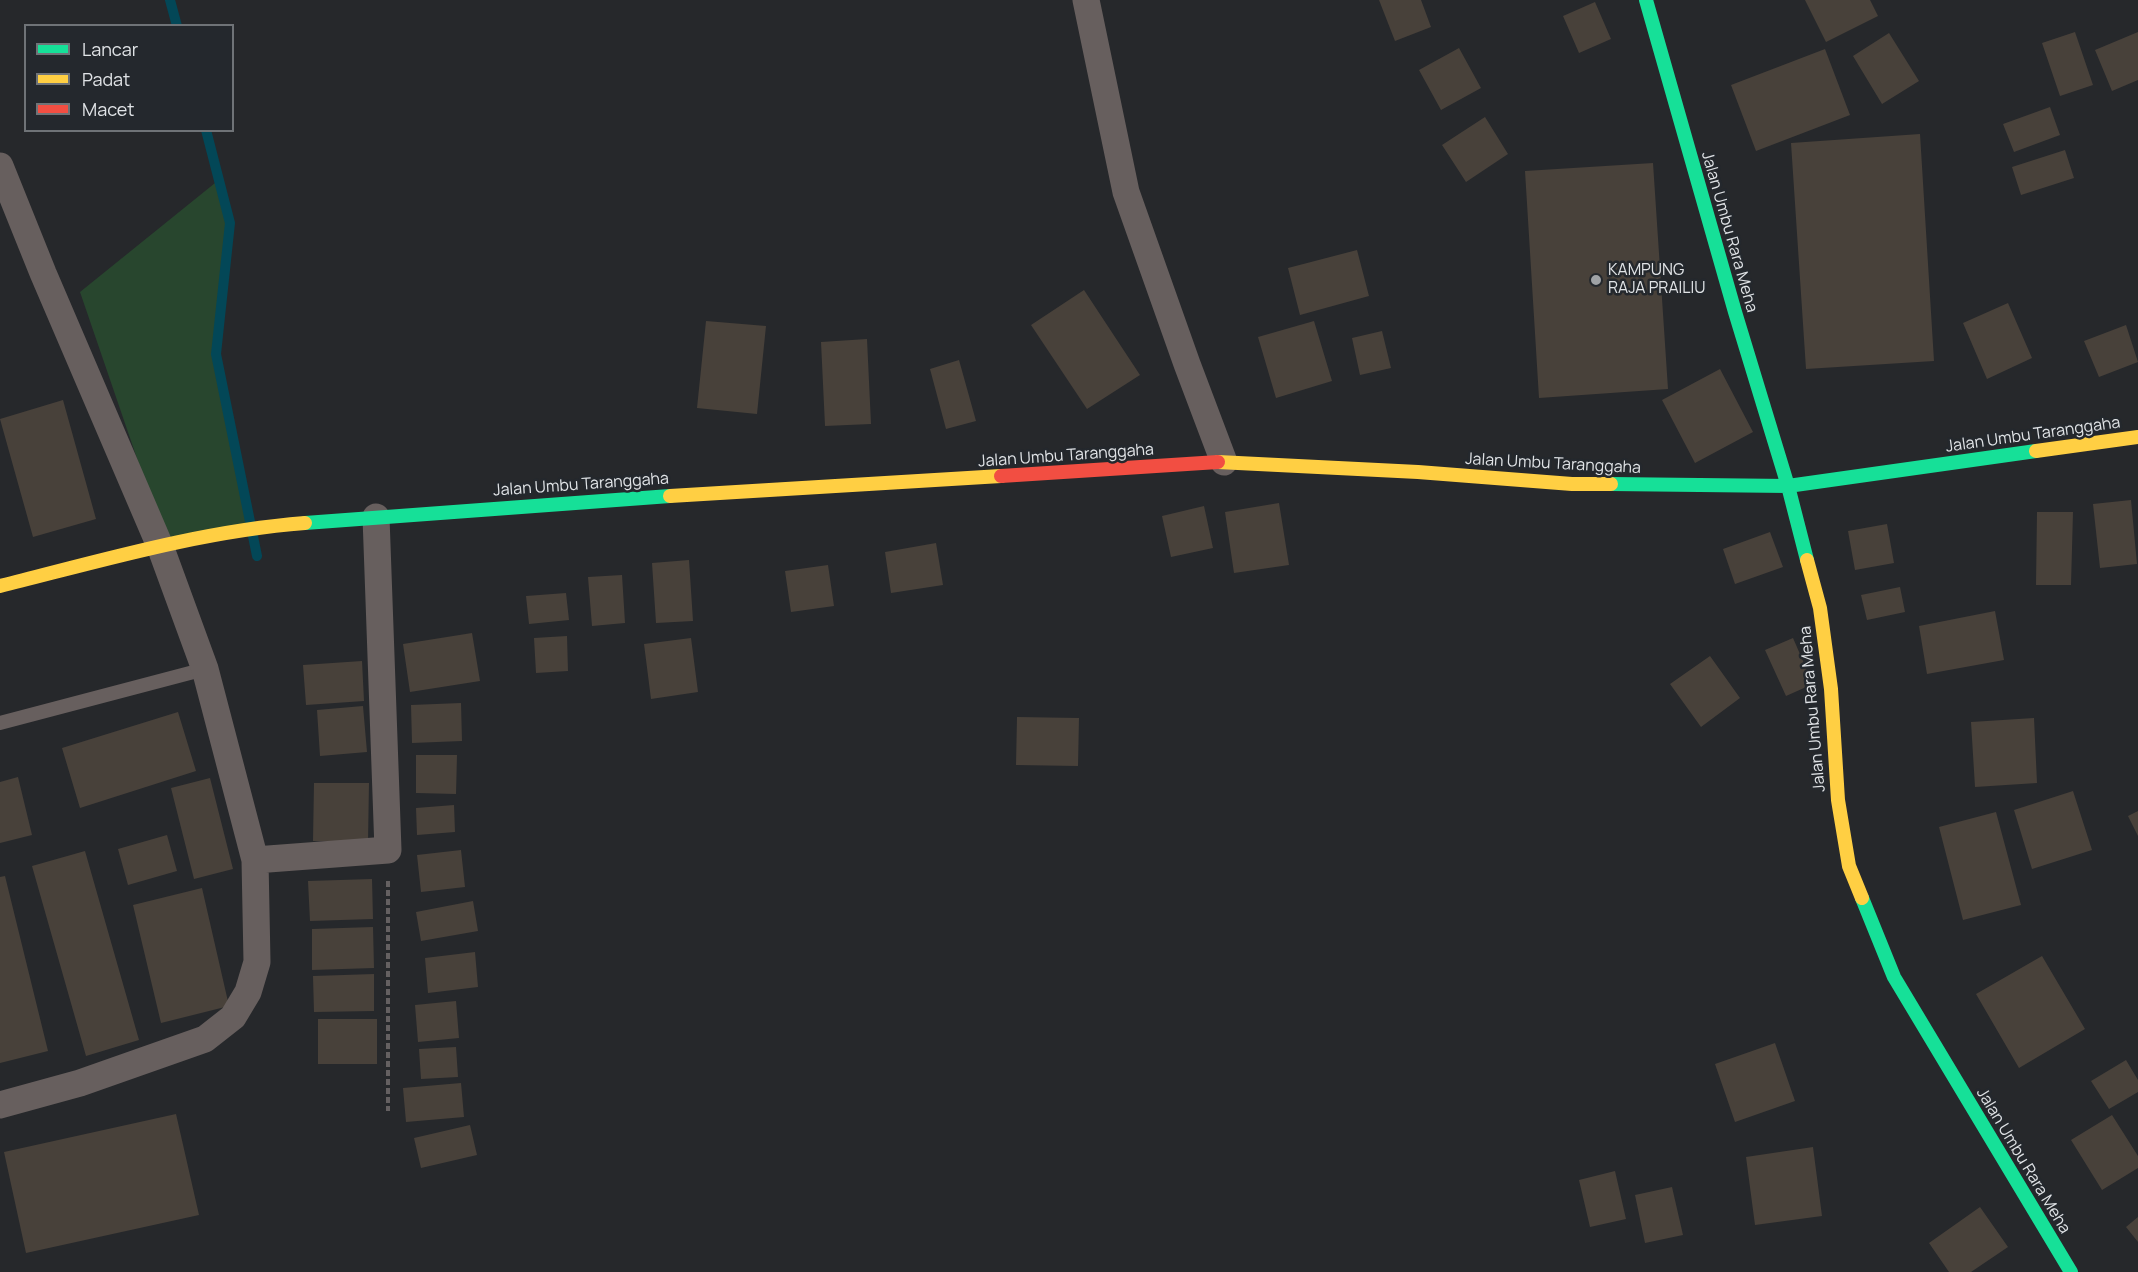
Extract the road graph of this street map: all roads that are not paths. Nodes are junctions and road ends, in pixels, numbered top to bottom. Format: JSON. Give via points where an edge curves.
{"nodes":[{"id":1,"x":1086,"y":0,"type":"edge"},
{"id":2,"x":1646,"y":0,"type":"edge"},
{"id":3,"x":0,"y":166,"type":"edge"},
{"id":4,"x":2138,"y":437,"type":"edge"},
{"id":5,"x":1224,"y":462,"type":"junction"},
{"id":6,"x":1788,"y":486,"type":"junction"},
{"id":7,"x":376,"y":517,"type":"junction"},
{"id":8,"x":160,"y":546,"type":"junction"},
{"id":9,"x":0,"y":585,"type":"edge"},
{"id":10,"x":205,"y":669,"type":"junction"},
{"id":11,"x":0,"y":723,"type":"edge"},
{"id":12,"x":255,"y":860,"type":"junction"},
{"id":13,"x":0,"y":1105,"type":"edge"},
{"id":14,"x":2071,"y":1272,"type":"edge"}],
"edges":[{"from":1,"to":5,"type":"street","via":[[1126,192]]},
{"from":2,"to":6,"type":"street","name":"Jalan Umbu Rara Meha"},
{"from":3,"to":8,"type":"street"},
{"from":4,"to":6,"type":"street","name":"Jalan Umbu Taranggaha"},
{"from":5,"to":6,"type":"street","name":"Jalan Umbu Taranggaha","via":[[1572,484]]},
{"from":5,"to":7,"type":"street","name":"Jalan Umbu Taranggaha"},
{"from":6,"to":14,"type":"street","name":"Jalan Umbu Rara Meha","via":[[1820,608],[1831,689],[1838,800],[1849,866],[1894,977]]},
{"from":7,"to":8,"type":"street","name":"Jalan Umbu Taranggaha","via":[[263,526]]},
{"from":7,"to":12,"type":"street","via":[[388,850]]},
{"from":8,"to":9,"type":"street","name":"Jalan Umbu Taranggaha"},
{"from":8,"to":10,"type":"street"},
{"from":10,"to":11,"type":"lane"},
{"from":10,"to":12,"type":"street"},
{"from":12,"to":13,"type":"street","via":[[257,962],[248,992],[233,1017],[205,1039],[80,1083]]}]}
